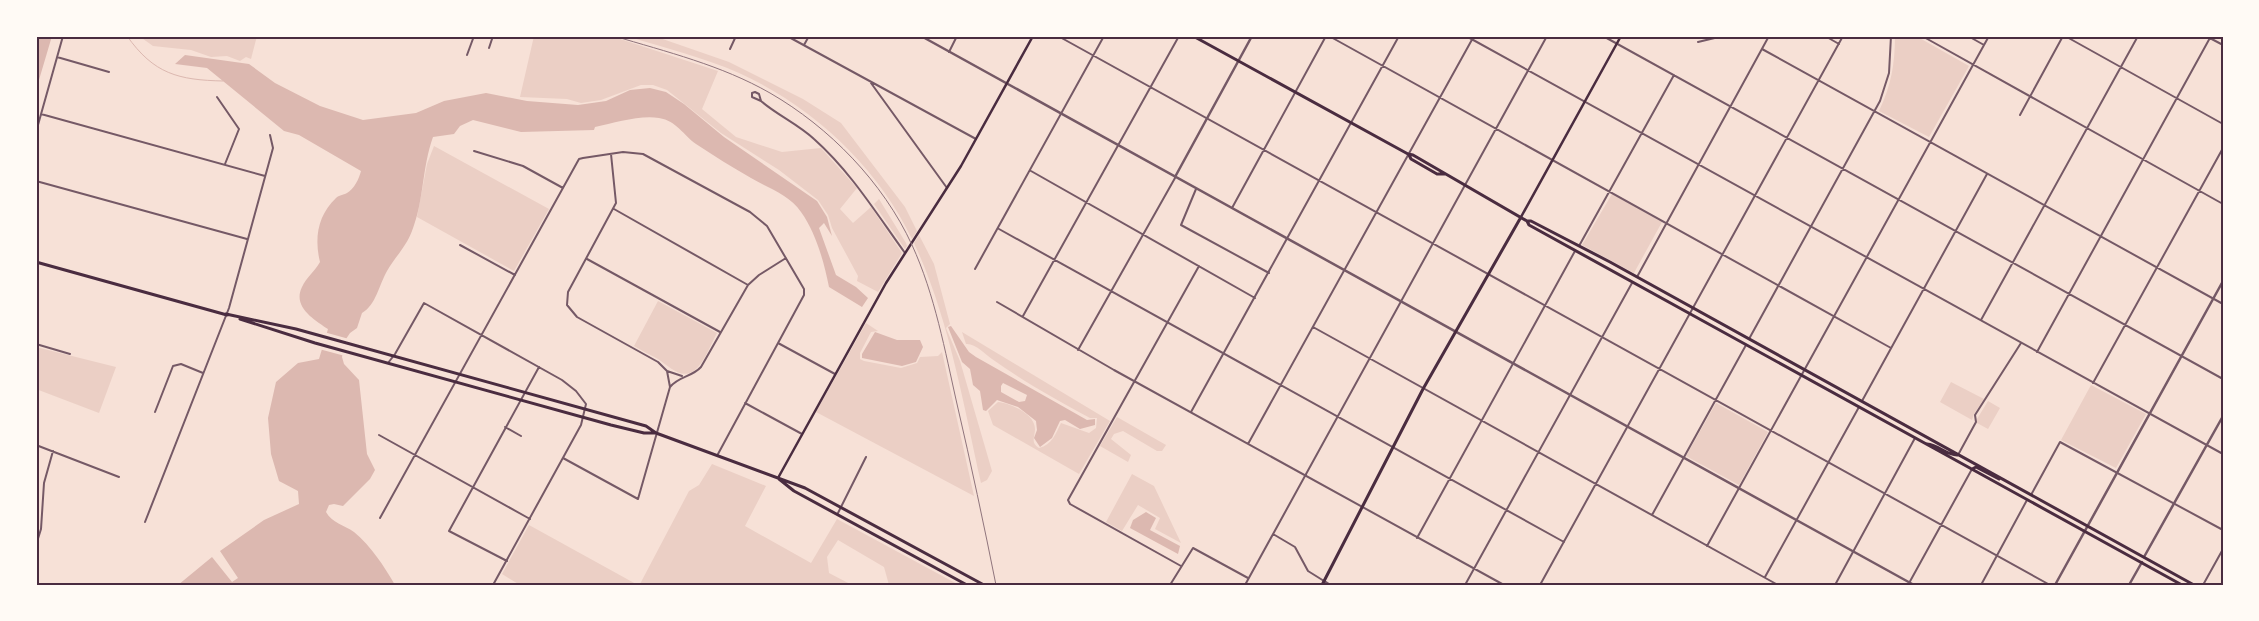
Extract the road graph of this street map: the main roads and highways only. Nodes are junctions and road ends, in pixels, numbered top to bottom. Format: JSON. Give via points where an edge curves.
{"nodes":[{"id":1,"x":1033,"y":36,"type":"edge"},
{"id":2,"x":1193,"y":36,"type":"edge"},
{"id":3,"x":1621,"y":36,"type":"edge"},
{"id":4,"x":1521,"y":217,"type":"junction"},
{"id":5,"x":1527,"y":221,"type":"junction"},
{"id":6,"x":36,"y":262,"type":"edge"},
{"id":7,"x":226,"y":314,"type":"junction"},
{"id":8,"x":656,"y":433,"type":"junction"},
{"id":9,"x":1927,"y":444,"type":"junction"},
{"id":10,"x":1958,"y":455,"type":"junction"},
{"id":11,"x":1972,"y":469,"type":"junction"},
{"id":12,"x":778,"y":478,"type":"junction"},
{"id":13,"x":2002,"y":480,"type":"junction"},
{"id":14,"x":1323,"y":583,"type":"edge"},
{"id":15,"x":967,"y":585,"type":"edge"},
{"id":16,"x":984,"y":585,"type":"edge"},
{"id":17,"x":2182,"y":585,"type":"edge"},
{"id":18,"x":2194,"y":585,"type":"edge"}],
"edges":[{"from":1,"to":12,"type":"main road","via":[[976,139],[835,374]]},
{"from":2,"to":4,"type":"main road"},
{"from":3,"to":4,"type":"main road"},
{"from":4,"to":5,"type":"main road"},
{"from":4,"to":14,"type":"main road","via":[[1423,389]]},
{"from":5,"to":9,"type":"main road","via":[[1529,225]]},
{"from":5,"to":10,"type":"main road","via":[[1532,220],[1637,277]]},
{"from":6,"to":7,"type":"main road"},
{"from":7,"to":8,"type":"main road","via":[[315,343],[520,400],[644,433]]},
{"from":7,"to":8,"type":"main road","via":[[318,335],[525,392],[646,426]]},
{"from":8,"to":12,"type":"main road"},
{"from":9,"to":10,"type":"main road"},
{"from":9,"to":11,"type":"main road"},
{"from":10,"to":13,"type":"main road"},
{"from":11,"to":13,"type":"main road"},
{"from":11,"to":17,"type":"main road"},
{"from":12,"to":15,"type":"main road","via":[[786,486]]},
{"from":12,"to":16,"type":"main road","via":[[789,480],[841,506]]},
{"from":13,"to":18,"type":"main road"}]}
